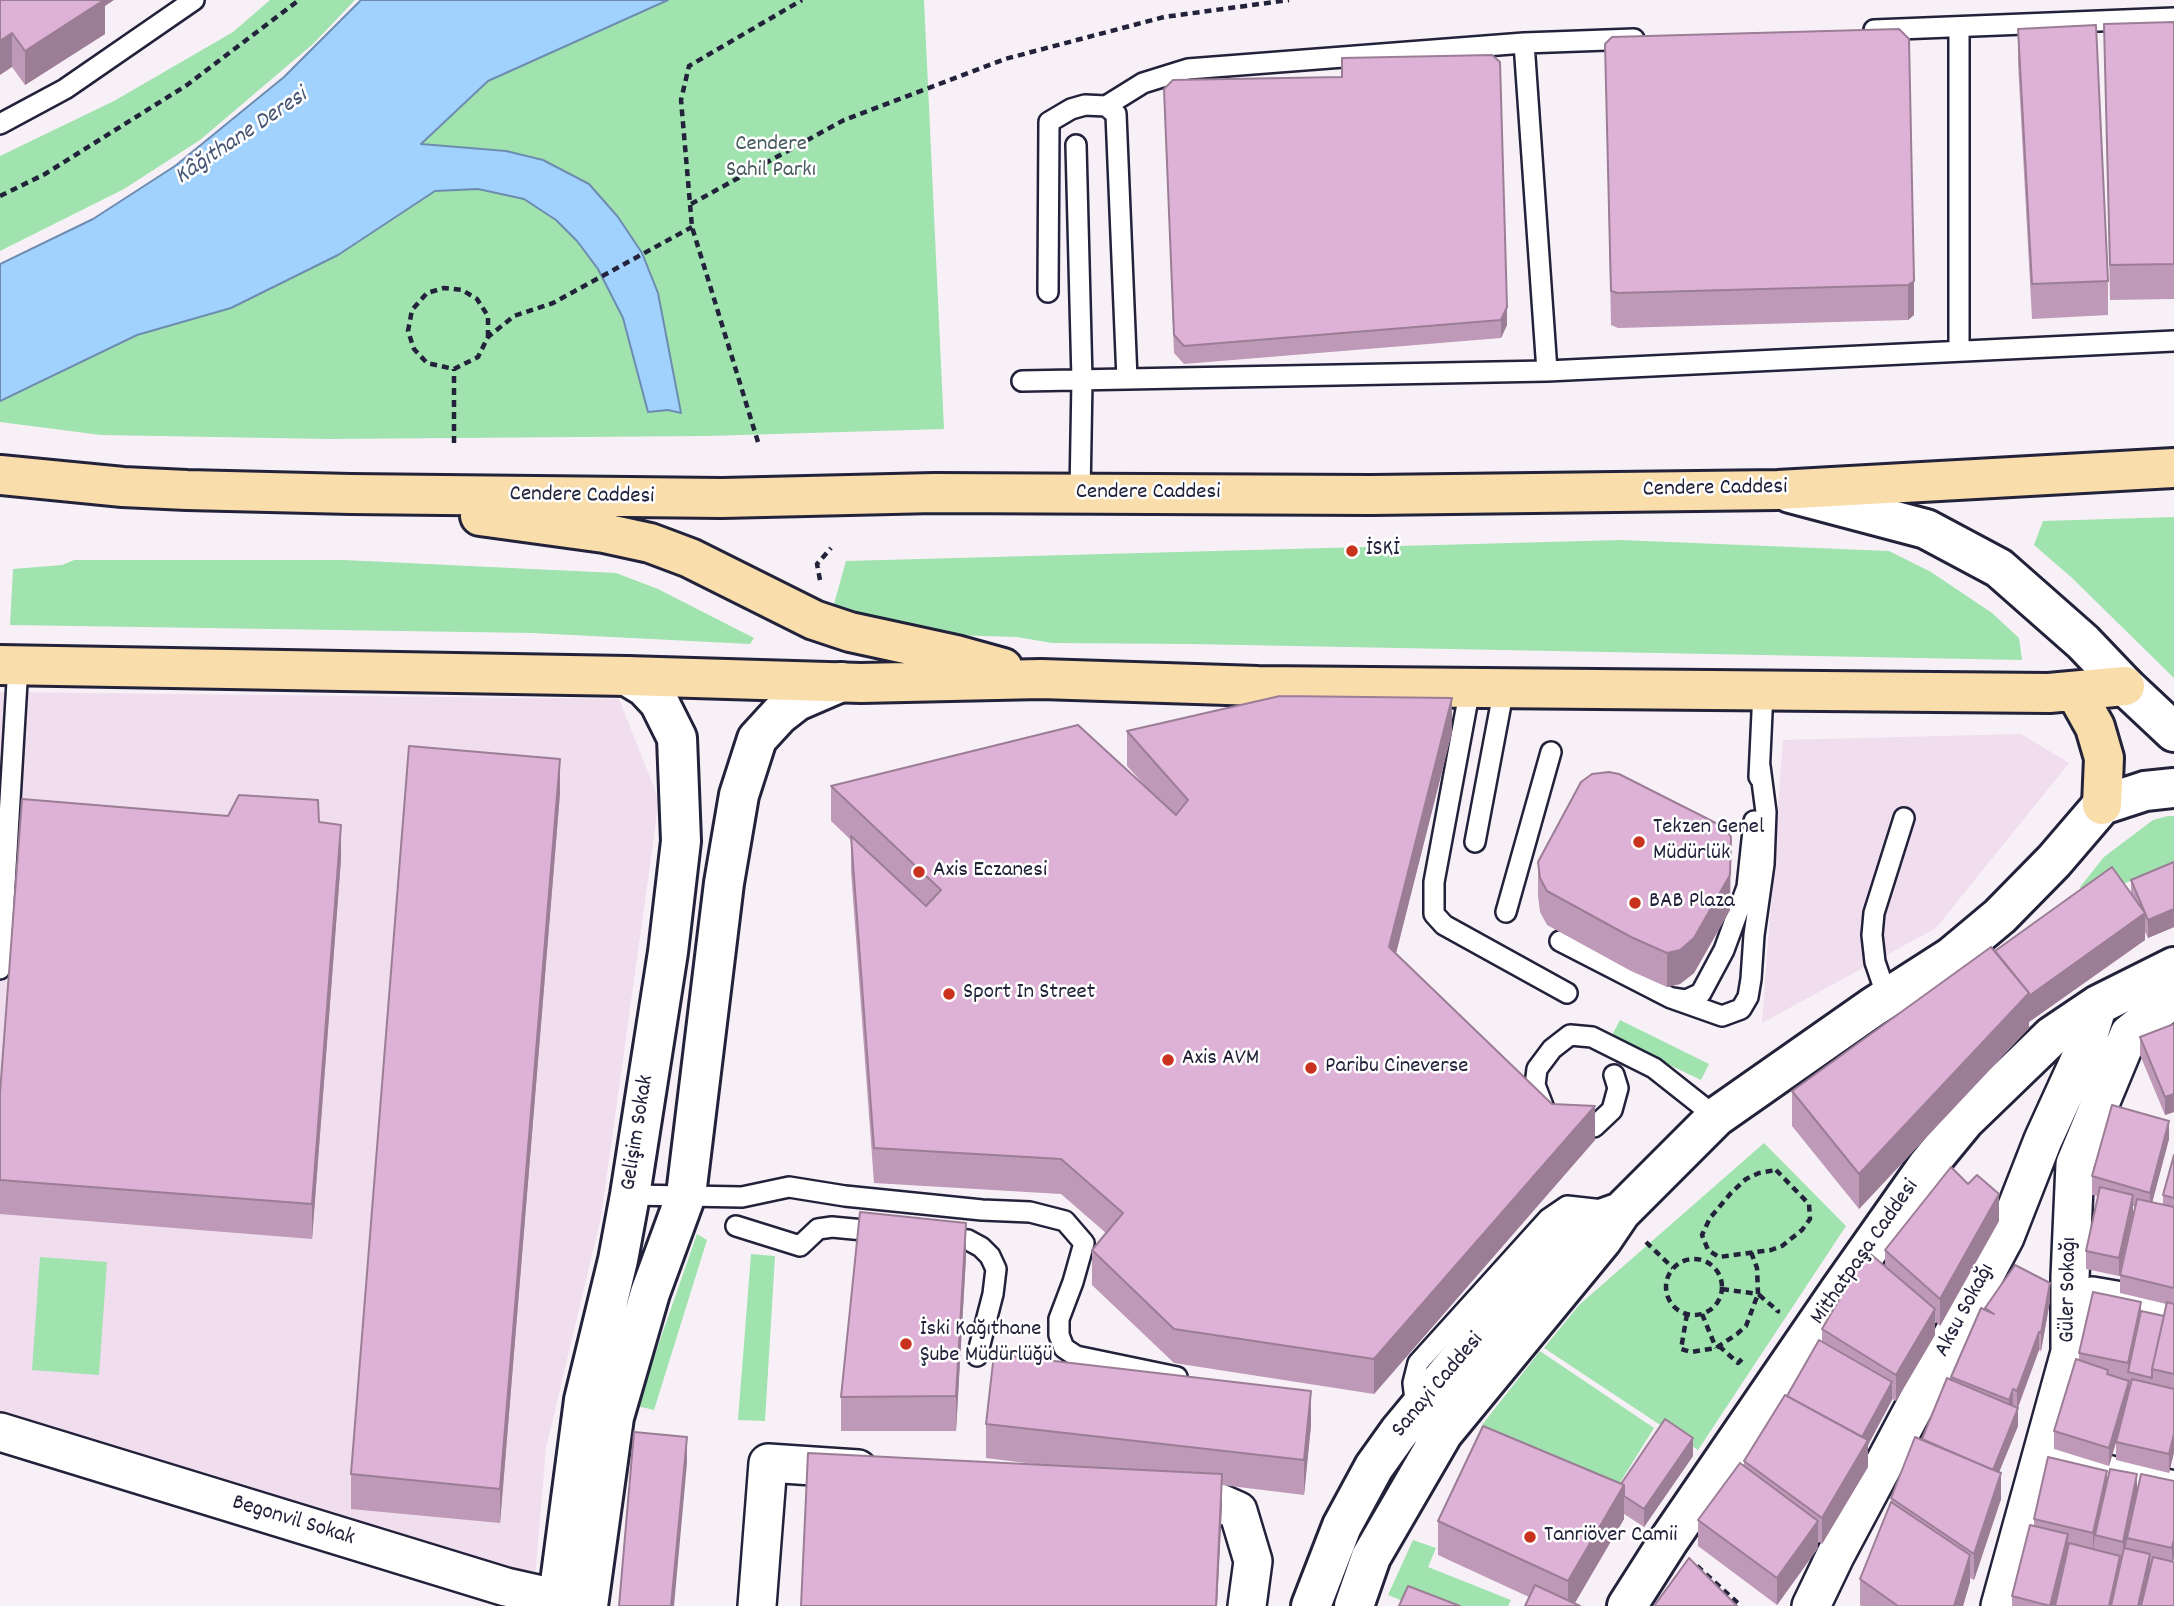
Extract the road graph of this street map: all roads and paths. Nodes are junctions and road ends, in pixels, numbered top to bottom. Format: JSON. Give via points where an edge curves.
{"nodes":[{"id":1,"x":194,"y":0,"type":"edge"},
{"id":2,"x":299,"y":0,"type":"edge"},
{"id":3,"x":802,"y":0,"type":"edge"},
{"id":4,"x":1289,"y":0,"type":"edge"},
{"id":5,"x":2174,"y":18,"type":"edge"},
{"id":6,"x":1959,"y":27,"type":"junction"},
{"id":7,"x":1850,"y":31,"type":"edge"},
{"id":8,"x":1646,"y":38,"type":"edge"},
{"id":9,"x":1524,"y":43,"type":"junction"},
{"id":10,"x":1106,"y":106,"type":"junction"},
{"id":11,"x":0,"y":124,"type":"edge"},
{"id":12,"x":1076,"y":145,"type":"dead end"},
{"id":13,"x":0,"y":196,"type":"edge"},
{"id":14,"x":691,"y":204,"type":"junction"},
{"id":15,"x":692,"y":227,"type":"junction"},
{"id":16,"x":1048,"y":292,"type":"dead end"},
{"id":17,"x":488,"y":337,"type":"junction"},
{"id":18,"x":2174,"y":341,"type":"edge"},
{"id":19,"x":1959,"y":351,"type":"junction"},
{"id":20,"x":454,"y":369,"type":"junction"},
{"id":21,"x":1547,"y":371,"type":"junction"},
{"id":22,"x":1127,"y":379,"type":"junction"},
{"id":23,"x":1082,"y":380,"type":"junction"},
{"id":24,"x":1022,"y":381,"type":"dead end"},
{"id":25,"x":758,"y":442,"type":"dead end"},
{"id":26,"x":454,"y":443,"type":"dead end"},
{"id":27,"x":2174,"y":468,"type":"edge"},
{"id":28,"x":0,"y":475,"type":"edge"},
{"id":29,"x":122,"y":487,"type":"junction"},
{"id":30,"x":1778,"y":489,"type":"junction"},
{"id":31,"x":351,"y":494,"type":"junction"},
{"id":32,"x":1080,"y":494,"type":"junction"},
{"id":33,"x":0,"y":495,"type":"edge"},
{"id":34,"x":831,"y":548,"type":"dead end"},
{"id":35,"x":821,"y":589,"type":"dead end"},
{"id":36,"x":9,"y":665,"type":"edge"},
{"id":37,"x":627,"y":676,"type":"junction"},
{"id":38,"x":1041,"y":679,"type":"junction"},
{"id":39,"x":841,"y":682,"type":"junction"},
{"id":40,"x":2125,"y":686,"type":"junction"},
{"id":41,"x":1487,"y":688,"type":"junction"},
{"id":42,"x":1763,"y":691,"type":"junction"},
{"id":43,"x":2075,"y":691,"type":"junction"},
{"id":44,"x":2174,"y":732,"type":"edge"},
{"id":45,"x":1551,"y":752,"type":"dead end"},
{"id":46,"x":1760,"y":766,"type":"junction"},
{"id":47,"x":2174,"y":788,"type":"edge"},
{"id":48,"x":2102,"y":805,"type":"junction"},
{"id":49,"x":1903,"y":818,"type":"dead end"},
{"id":50,"x":1475,"y":842,"type":"dead end"},
{"id":51,"x":1506,"y":912,"type":"dead end"},
{"id":52,"x":1560,"y":941,"type":"dead end"},
{"id":53,"x":2174,"y":967,"type":"edge"},
{"id":54,"x":0,"y":969,"type":"edge"},
{"id":55,"x":1710,"y":979,"type":"junction"},
{"id":56,"x":1567,"y":993,"type":"dead end"},
{"id":57,"x":1671,"y":998,"type":"junction"},
{"id":58,"x":1887,"y":998,"type":"junction"},
{"id":59,"x":2174,"y":998,"type":"edge"},
{"id":60,"x":2098,"y":1005,"type":"junction"},
{"id":61,"x":1741,"y":1009,"type":"junction"},
{"id":62,"x":1614,"y":1075,"type":"dead end"},
{"id":63,"x":2095,"y":1112,"type":"junction"},
{"id":64,"x":1716,"y":1117,"type":"junction"},
{"id":65,"x":2135,"y":1118,"type":"edge"},
{"id":66,"x":630,"y":1195,"type":"junction"},
{"id":67,"x":686,"y":1195,"type":"junction"},
{"id":68,"x":736,"y":1226,"type":"dead end"},
{"id":69,"x":1633,"y":1226,"type":"junction"},
{"id":70,"x":1751,"y":1252,"type":"junction"},
{"id":71,"x":1715,"y":1255,"type":"junction"},
{"id":72,"x":1710,"y":1264,"type":"junction"},
{"id":73,"x":1673,"y":1268,"type":"junction"},
{"id":74,"x":1722,"y":1289,"type":"junction"},
{"id":75,"x":2070,"y":1292,"type":"junction"},
{"id":76,"x":1758,"y":1294,"type":"junction"},
{"id":77,"x":2174,"y":1310,"type":"edge"},
{"id":78,"x":1687,"y":1314,"type":"junction"},
{"id":79,"x":1702,"y":1314,"type":"junction"},
{"id":80,"x":1772,"y":1320,"type":"dead end"},
{"id":81,"x":1718,"y":1347,"type":"junction"},
{"id":82,"x":1746,"y":1355,"type":"dead end"},
{"id":83,"x":976,"y":1356,"type":"dead end"},
{"id":84,"x":1195,"y":1381,"type":"edge"},
{"id":85,"x":0,"y":1432,"type":"edge"},
{"id":86,"x":2040,"y":1455,"type":"junction"},
{"id":87,"x":893,"y":1471,"type":"edge"},
{"id":88,"x":1144,"y":1485,"type":"edge"},
{"id":89,"x":2174,"y":1490,"type":"edge"},
{"id":90,"x":1669,"y":1540,"type":"junction"},
{"id":91,"x":573,"y":1604,"type":"edge"},
{"id":92,"x":757,"y":1606,"type":"edge"},
{"id":93,"x":1247,"y":1606,"type":"edge"},
{"id":94,"x":1311,"y":1606,"type":"edge"},
{"id":95,"x":1353,"y":1606,"type":"edge"},
{"id":96,"x":1627,"y":1606,"type":"edge"},
{"id":97,"x":1741,"y":1606,"type":"edge"},
{"id":98,"x":1811,"y":1606,"type":"edge"},
{"id":99,"x":2000,"y":1606,"type":"edge"}],
"edges":[{"from":1,"to":11,"type":"lane","via":[[65,89]]},
{"from":2,"to":13,"type":"path","via":[[187,85],[45,174]]},
{"from":3,"to":14,"type":"path","via":[[689,66],[681,100]]},
{"from":4,"to":14,"type":"path","via":[[1164,17],[1005,59],[844,120]]},
{"from":5,"to":6,"type":"lane"},
{"from":6,"to":7,"type":"lane"},
{"from":6,"to":19,"type":"lane"},
{"from":8,"to":9,"type":"lane"},
{"from":9,"to":10,"type":"lane","via":[[1188,69],[1143,83]]},
{"from":9,"to":21,"type":"lane"},
{"from":10,"to":16,"type":"lane","via":[[1071,108],[1049,122]]},
{"from":10,"to":22,"type":"lane","via":[[1116,114]]},
{"from":12,"to":23,"type":"lane"},
{"from":14,"to":15,"type":"path"},
{"from":15,"to":17,"type":"path","via":[[553,303],[514,316]]},
{"from":15,"to":25,"type":"path"},
{"from":17,"to":20,"type":"path","via":[[478,357]]},
{"from":17,"to":20,"type":"path","via":[[488,316],[477,299],[462,290],[444,288],[427,293],[412,310],[408,331],[414,349],[427,362]]},
{"from":18,"to":19,"type":"lane"},
{"from":19,"to":21,"type":"lane"},
{"from":20,"to":26,"type":"path"},
{"from":21,"to":22,"type":"lane"},
{"from":22,"to":23,"type":"lane"},
{"from":23,"to":24,"type":"lane"},
{"from":23,"to":32,"type":"lane"},
{"from":27,"to":30,"type":"main road","name":"Cendere Caddesi"},
{"from":28,"to":29,"type":"main road","name":"Cendere Caddesi"},
{"from":29,"to":31,"type":"main road","name":"Cendere Caddesi"},
{"from":29,"to":33,"type":"main road","name":"Cendere Caddesi"},
{"from":30,"to":32,"type":"main road","name":"Cendere Caddesi"},
{"from":30,"to":40,"type":"street","via":[[1926,529],[1999,568]]},
{"from":31,"to":32,"type":"main road","name":"Cendere Caddesi","via":[[722,498]]},
{"from":31,"to":38,"type":"main road","via":[[650,543],[814,620]]},
{"from":34,"to":35,"type":"path","via":[[817,564]]},
{"from":36,"to":37,"type":"main road"},
{"from":36,"to":54,"type":"lane"},
{"from":37,"to":39,"type":"main road"},
{"from":37,"to":66,"type":"street","name":"Gelişim Sokak","via":[[659,702],[677,738],[681,841]]},
{"from":38,"to":39,"type":"main road"},
{"from":38,"to":41,"type":"main road"},
{"from":39,"to":67,"type":"street","via":[[797,701],[757,739],[739,795]]},
{"from":40,"to":43,"type":"main road"},
{"from":40,"to":44,"type":"street"},
{"from":41,"to":42,"type":"main road"},
{"from":41,"to":50,"type":"lane"},
{"from":41,"to":56,"type":"lane","via":[[1434,882],[1434,914],[1444,925]]},
{"from":42,"to":43,"type":"main road"},
{"from":42,"to":46,"type":"lane"},
{"from":43,"to":48,"type":"main road","via":[[2095,727],[2104,758]]},
{"from":45,"to":51,"type":"lane"},
{"from":46,"to":55,"type":"lane","via":[[1747,887]]},
{"from":46,"to":61,"type":"lane","via":[[1766,812],[1764,864],[1751,979]]},
{"from":47,"to":48,"type":"street","via":[[2144,791]]},
{"from":48,"to":58,"type":"street","name":"Sanayi Caddesi","via":[[2000,916],[1951,957]]},
{"from":49,"to":58,"type":"lane","via":[[1874,913],[1872,935]]},
{"from":52,"to":57,"type":"lane"},
{"from":53,"to":60,"type":"street","name":"Mithatpaşa Caddesi"},
{"from":55,"to":57,"type":"lane","via":[[1701,993],[1686,1000]]},
{"from":55,"to":61,"type":"lane","via":[[1710,996],[1718,1006]]},
{"from":57,"to":61,"type":"lane","via":[[1722,1016]]},
{"from":58,"to":64,"type":"street","name":"Sanayi Caddesi"},
{"from":59,"to":63,"type":"street","name":"Güler Sokağı","via":[[2129,1034]]},
{"from":60,"to":90,"type":"street","name":"Mithatpaşa Caddesi","via":[[2052,1036],[1965,1120],[1937,1173]]},
{"from":60,"to":98,"type":"street","name":"Aksu Sokağı","via":[[2085,1048],[2005,1237]]},
{"from":62,"to":64,"type":"lane","via":[[1618,1088],[1612,1110],[1594,1128],[1558,1123],[1543,1109],[1535,1085],[1537,1069],[1552,1049],[1570,1035],[1592,1037],[1654,1068]]},
{"from":63,"to":65,"type":"street"},
{"from":63,"to":75,"type":"street","name":"Güler Sokağı","via":[[2075,1164]]},
{"from":64,"to":69,"type":"street","name":"Sanayi Caddesi"},
{"from":66,"to":67,"type":"lane"},
{"from":66,"to":91,"type":"street","name":"Gelişim Sokak","via":[[584,1400]]},
{"from":67,"to":84,"type":"lane","via":[[742,1197],[789,1187],[1030,1212],[1065,1221],[1084,1243],[1059,1319],[1064,1348],[1083,1358]]},
{"from":67,"to":91,"type":"street","via":[[650,1293],[614,1417]]},
{"from":68,"to":83,"type":"lane","via":[[800,1246],[818,1229],[832,1227],[968,1240],[981,1247],[996,1269]]},
{"from":69,"to":73,"type":"path"},
{"from":69,"to":94,"type":"street","name":"Sanayi Caddesi","via":[[1579,1227],[1467,1350],[1374,1467],[1342,1526]]},
{"from":69,"to":95,"type":"street","name":"Sanayi Caddesi","via":[[1602,1240],[1443,1433],[1371,1557]]},
{"from":70,"to":71,"type":"path"},
{"from":70,"to":71,"type":"path","via":[[1782,1246],[1810,1219],[1809,1204],[1776,1170],[1746,1179],[1710,1218],[1702,1235]]},
{"from":70,"to":76,"type":"path"},
{"from":71,"to":72,"type":"path"},
{"from":72,"to":73,"type":"path","via":[[1686,1259]]},
{"from":72,"to":74,"type":"path","via":[[1719,1273]]},
{"from":73,"to":78,"type":"path","via":[[1667,1278],[1667,1296]]},
{"from":74,"to":76,"type":"path"},
{"from":74,"to":79,"type":"path","via":[[1713,1308]]},
{"from":75,"to":77,"type":"street"},
{"from":75,"to":86,"type":"street","name":"Güler Sokağı","via":[[2070,1352]]},
{"from":76,"to":80,"type":"path","via":[[1778,1311]]},
{"from":76,"to":81,"type":"path","via":[[1746,1326]]},
{"from":78,"to":79,"type":"path"},
{"from":78,"to":81,"type":"path","via":[[1681,1349],[1691,1352]]},
{"from":79,"to":81,"type":"path"},
{"from":81,"to":82,"type":"path","via":[[1738,1363]]},
{"from":85,"to":91,"type":"street","name":"Begonvil Sokak"},
{"from":86,"to":89,"type":"street"},
{"from":86,"to":99,"type":"street","name":"Güler Sokağı"},
{"from":87,"to":92,"type":"street","via":[[768,1463]]},
{"from":88,"to":93,"type":"street","via":[[1186,1488],[1238,1511],[1253,1561]]},
{"from":90,"to":96,"type":"street","name":"Mithatpaşa Caddesi"},
{"from":90,"to":97,"type":"path"}]}
